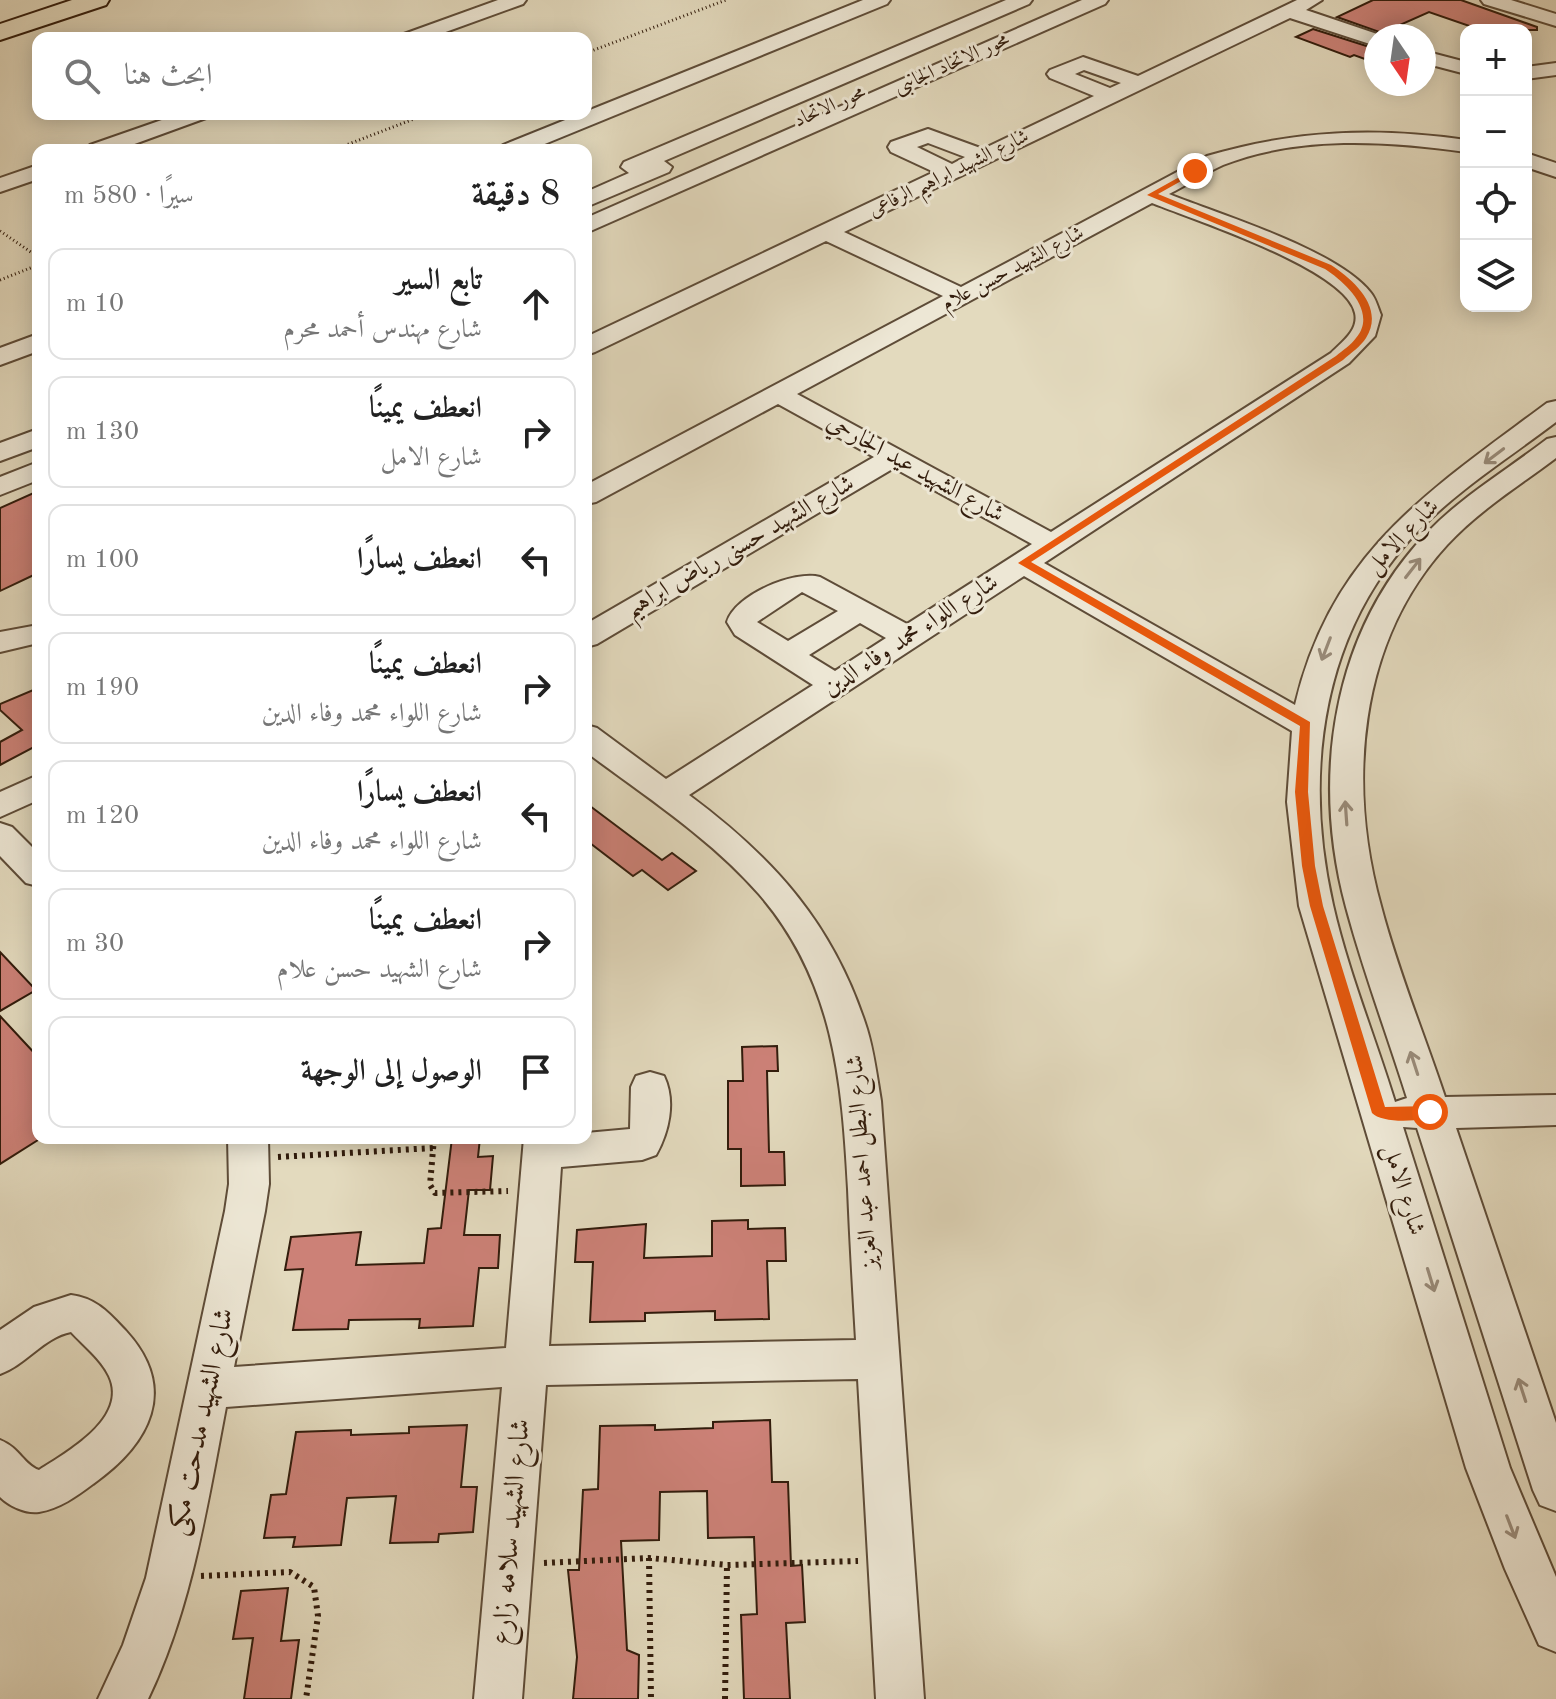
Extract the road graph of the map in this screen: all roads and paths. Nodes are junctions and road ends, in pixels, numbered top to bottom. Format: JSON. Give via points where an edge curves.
{"nodes":[{"id":1,"x":97,"y":0,"type":"edge"},
{"id":2,"x":516,"y":0,"type":"edge"},
{"id":3,"x":726,"y":0,"type":"edge"},
{"id":4,"x":880,"y":0,"type":"edge"},
{"id":5,"x":1022,"y":0,"type":"edge"},
{"id":6,"x":1047,"y":0,"type":"edge"},
{"id":7,"x":1074,"y":0,"type":"edge"},
{"id":8,"x":1098,"y":0,"type":"edge"},
{"id":9,"x":1312,"y":0,"type":"edge"},
{"id":10,"x":1491,"y":0,"type":"edge"},
{"id":11,"x":1289,"y":11,"type":"junction"},
{"id":12,"x":1547,"y":12,"type":"edge"},
{"id":13,"x":0,"y":32,"type":"edge"},
{"id":14,"x":428,"y":32,"type":"edge"},
{"id":15,"x":1364,"y":36,"type":"edge"},
{"id":16,"x":592,"y":51,"type":"edge"},
{"id":17,"x":1436,"y":60,"type":"edge"},
{"id":18,"x":1460,"y":66,"type":"edge"},
{"id":19,"x":1556,"y":69,"type":"edge"},
{"id":20,"x":1532,"y":72,"type":"edge"},
{"id":21,"x":1139,"y":83,"type":"junction"},
{"id":22,"x":1111,"y":96,"type":"junction"},
{"id":23,"x":592,"y":117,"type":"edge"},
{"id":24,"x":182,"y":120,"type":"edge"},
{"id":25,"x":411,"y":120,"type":"edge"},
{"id":26,"x":585,"y":120,"type":"edge"},
{"id":27,"x":115,"y":144,"type":"edge"},
{"id":28,"x":349,"y":144,"type":"edge"},
{"id":29,"x":526,"y":144,"type":"edge"},
{"id":30,"x":1460,"y":145,"type":"edge"},
{"id":31,"x":984,"y":157,"type":"junction"},
{"id":32,"x":1532,"y":162,"type":"edge"},
{"id":33,"x":1556,"y":170,"type":"edge"},
{"id":34,"x":952,"y":172,"type":"junction"},
{"id":35,"x":32,"y":174,"type":"edge"},
{"id":36,"x":592,"y":184,"type":"edge"},
{"id":37,"x":0,"y":185,"type":"edge"},
{"id":38,"x":1151,"y":195,"type":"junction"},
{"id":39,"x":592,"y":197,"type":"edge"},
{"id":40,"x":592,"y":211,"type":"edge"},
{"id":41,"x":592,"y":223,"type":"edge"},
{"id":42,"x":0,"y":231,"type":"edge"},
{"id":43,"x":827,"y":233,"type":"junction"},
{"id":44,"x":32,"y":253,"type":"edge"},
{"id":45,"x":32,"y":267,"type":"edge"},
{"id":46,"x":0,"y":280,"type":"edge"},
{"id":47,"x":962,"y":296,"type":"junction"},
{"id":48,"x":32,"y":344,"type":"edge"},
{"id":49,"x":592,"y":344,"type":"edge"},
{"id":50,"x":0,"y":357,"type":"edge"},
{"id":51,"x":778,"y":394,"type":"junction"},
{"id":52,"x":1556,"y":409,"type":"edge"},
{"id":53,"x":32,"y":425,"type":"edge"},
{"id":54,"x":0,"y":438,"type":"edge"},
{"id":55,"x":32,"y":440,"type":"edge"},
{"id":56,"x":1556,"y":445,"type":"edge"},
{"id":57,"x":0,"y":453,"type":"edge"},
{"id":58,"x":894,"y":457,"type":"junction"},
{"id":59,"x":32,"y":458,"type":"edge"},
{"id":60,"x":0,"y":471,"type":"edge"},
{"id":61,"x":32,"y":473,"type":"edge"},
{"id":62,"x":0,"y":487,"type":"edge"},
{"id":63,"x":592,"y":493,"type":"edge"},
{"id":64,"x":1052,"y":544,"type":"junction"},
{"id":65,"x":1023,"y":563,"type":"junction"},
{"id":66,"x":860,"y":610,"type":"junction"},
{"id":67,"x":592,"y":633,"type":"edge"},
{"id":68,"x":32,"y":635,"type":"edge"},
{"id":69,"x":908,"y":637,"type":"junction"},
{"id":70,"x":0,"y":642,"type":"edge"},
{"id":71,"x":788,"y":654,"type":"junction"},
{"id":72,"x":835,"y":685,"type":"junction"},
{"id":73,"x":1306,"y":725,"type":"junction"},
{"id":74,"x":592,"y":740,"type":"edge"},
{"id":75,"x":32,"y":789,"type":"edge"},
{"id":76,"x":665,"y":795,"type":"junction"},
{"id":77,"x":0,"y":806,"type":"edge"},
{"id":78,"x":0,"y":835,"type":"edge"},
{"id":79,"x":32,"y":868,"type":"edge"},
{"id":80,"x":650,"y":1087,"type":"dead end"},
{"id":81,"x":1556,"y":1110,"type":"edge"},
{"id":82,"x":1430,"y":1112,"type":"junction"},
{"id":83,"x":1380,"y":1113,"type":"junction"},
{"id":84,"x":433,"y":1144,"type":"edge"},
{"id":85,"x":249,"y":1148,"type":"edge"},
{"id":86,"x":433,"y":1148,"type":"junction"},
{"id":87,"x":542,"y":1160,"type":"edge"},
{"id":88,"x":0,"y":1355,"type":"edge"},
{"id":89,"x":877,"y":1359,"type":"junction"},
{"id":90,"x":526,"y":1366,"type":"junction"},
{"id":91,"x":210,"y":1388,"type":"junction"},
{"id":92,"x":0,"y":1461,"type":"edge"},
{"id":93,"x":1556,"y":1490,"type":"edge"},
{"id":94,"x":649,"y":1558,"type":"junction"},
{"id":95,"x":891,"y":1560,"type":"junction"},
{"id":96,"x":507,"y":1565,"type":"junction"},
{"id":97,"x":727,"y":1565,"type":"junction"},
{"id":98,"x":169,"y":1578,"type":"junction"},
{"id":99,"x":1556,"y":1628,"type":"edge"},
{"id":100,"x":122,"y":1699,"type":"edge"},
{"id":101,"x":306,"y":1699,"type":"edge"},
{"id":102,"x":498,"y":1699,"type":"edge"},
{"id":103,"x":651,"y":1699,"type":"edge"},
{"id":104,"x":725,"y":1699,"type":"edge"},
{"id":105,"x":900,"y":1699,"type":"edge"}],
"edges":[{"from":1,"to":13,"type":"main road"},
{"from":2,"to":14,"type":"street"},
{"from":3,"to":16,"type":"path"},
{"from":4,"to":23,"type":"street"},
{"from":5,"to":36,"type":"street","name":"محور الاتحاد الجانبى"},
{"from":6,"to":39,"type":"street","name":"محور الاتحاد"},
{"from":7,"to":40,"type":"street","name":"محور الاتحاد"},
{"from":8,"to":41,"type":"street","name":"محور الاتحاد الجانبى"},
{"from":9,"to":11,"type":"street","name":"شارع الشهيد ابراهيم الرفاعى"},
{"from":10,"to":12,"type":"street"},
{"from":11,"to":15,"type":"street"},
{"from":11,"to":21,"type":"street","name":"شارع الشهيد ابراهيم الرفاعى"},
{"from":17,"to":18,"type":"street"},
{"from":19,"to":20,"type":"street"},
{"from":21,"to":22,"type":"street","name":"شارع الشهيد ابراهيم الرفاعى"},
{"from":21,"to":22,"type":"street","via":[[1106,71],[1079,84]]},
{"from":22,"to":31,"type":"street","name":"شارع الشهيد ابراهيم الرفاعى"},
{"from":24,"to":27,"type":"street"},
{"from":25,"to":28,"type":"path"},
{"from":26,"to":29,"type":"street"},
{"from":30,"to":38,"type":"street","name":"شارع الشهيد حسن علام","via":[[1382,137],[1291,141],[1215,161]]},
{"from":31,"to":34,"type":"street","name":"شارع الشهيد ابراهيم الرفاعى"},
{"from":31,"to":34,"type":"street","via":[[951,143],[920,159]]},
{"from":32,"to":33,"type":"street"},
{"from":34,"to":43,"type":"street","name":"شارع الشهيد ابراهيم الرفاعى"},
{"from":35,"to":37,"type":"street"},
{"from":38,"to":47,"type":"street","name":"شارع الشهيد حسن علام"},
{"from":38,"to":64,"type":"street","name":"شارع اللواء محمد وفاء الدين","via":[[1328,267],[1361,296],[1366,329],[1340,358]]},
{"from":42,"to":44,"type":"path"},
{"from":43,"to":47,"type":"street"},
{"from":43,"to":49,"type":"street","name":"شارع الشهيد ابراهيم الرفاعى"},
{"from":45,"to":46,"type":"path"},
{"from":47,"to":51,"type":"street","name":"شارع الشهيد حسن علام"},
{"from":48,"to":50,"type":"street"},
{"from":51,"to":58,"type":"street","name":"شارع الشهيد عيد الجارحي"},
{"from":51,"to":63,"type":"street","name":"شارع الشهيد حسن علام"},
{"from":52,"to":73,"type":"street","name":"شارع الامل","one_way":true,"via":[[1430,505],[1372,566],[1330,639]]},
{"from":53,"to":54,"type":"street"},
{"from":55,"to":57,"type":"street"},
{"from":82,"to":56,"type":"street","name":"شارع الامل","one_way":true,"via":[[1354,866],[1345,792],[1348,724],[1373,634],[1402,583],[1438,538]]},
{"from":58,"to":64,"type":"street","name":"شارع الشهيد عيد الجارحي"},
{"from":58,"to":67,"type":"street","name":"شارع الشهيد حسنى رياض ابراهيم"},
{"from":59,"to":60,"type":"street"},
{"from":61,"to":62,"type":"street"},
{"from":64,"to":65,"type":"street","name":"شارع اللواء محمد وفاء الدين"},
{"from":65,"to":69,"type":"street","name":"شارع اللواء محمد وفاء الدين"},
{"from":65,"to":73,"type":"street"},
{"from":66,"to":69,"type":"street"},
{"from":66,"to":71,"type":"street"},
{"from":66,"to":71,"type":"street","via":[[805,582],[744,615],[746,628]]},
{"from":68,"to":70,"type":"street"},
{"from":69,"to":72,"type":"street","name":"شارع اللواء محمد وفاء الدين"},
{"from":71,"to":72,"type":"street"},
{"from":72,"to":76,"type":"street","name":"شارع اللواء محمد وفاء الدين"},
{"from":73,"to":83,"type":"street","name":"شارع الامل","via":[[1302,792],[1308,866]]},
{"from":74,"to":76,"type":"street","name":"شارع البطل احمد عبد العزيز"},
{"from":75,"to":77,"type":"street"},
{"from":76,"to":89,"type":"street","name":"شارع البطل احمد عبد العزيز","via":[[761,872],[788,903],[812,937],[842,1001],[862,1101]]},
{"from":78,"to":79,"type":"street"},
{"from":80,"to":87,"type":"street","via":[[649,1136],[642,1144]]},
{"from":81,"to":82,"type":"street"},
{"from":82,"to":83,"type":"street"},
{"from":93,"to":82,"type":"street","name":"شارع الامل","one_way":true},
{"from":83,"to":99,"type":"street","name":"شارع الامل","one_way":true,"via":[[1488,1468]]},
{"from":84,"to":86,"type":"path"},
{"from":85,"to":86,"type":"path"},
{"from":85,"to":91,"type":"street","name":"شارع الشهيد مدحت مكى","via":[[245,1211]]},
{"from":86,"to":87,"type":"path","via":[[430,1185],[435,1193],[446,1195]]},
{"from":87,"to":90,"type":"street","name":"شارع الشهيد سلامه زارع"},
{"from":88,"to":92,"type":"street","via":[[55,1317],[76,1313],[128,1368],[133,1383],[128,1418],[119,1435],[105,1451],[53,1486],[27,1491]]},
{"from":89,"to":90,"type":"street"},
{"from":89,"to":95,"type":"street","name":"شارع البطل احمد عبد العزيز"},
{"from":90,"to":91,"type":"street"},
{"from":90,"to":96,"type":"street","name":"شارع الشهيد سلامه زارع"},
{"from":91,"to":98,"type":"street","name":"شارع الشهيد مدحت مكى"},
{"from":94,"to":96,"type":"path"},
{"from":94,"to":97,"type":"path"},
{"from":94,"to":103,"type":"path"},
{"from":95,"to":97,"type":"path"},
{"from":95,"to":105,"type":"street","name":"شارع البطل احمد عبد العزيز"},
{"from":96,"to":102,"type":"street","name":"شارع الشهيد سلامه زارع"},
{"from":97,"to":104,"type":"path"},
{"from":98,"to":100,"type":"street","name":"شارع الشهيد مدحت مكى","via":[[144,1654]]},
{"from":98,"to":101,"type":"path","via":[[290,1572],[314,1587],[318,1616]]}]}
